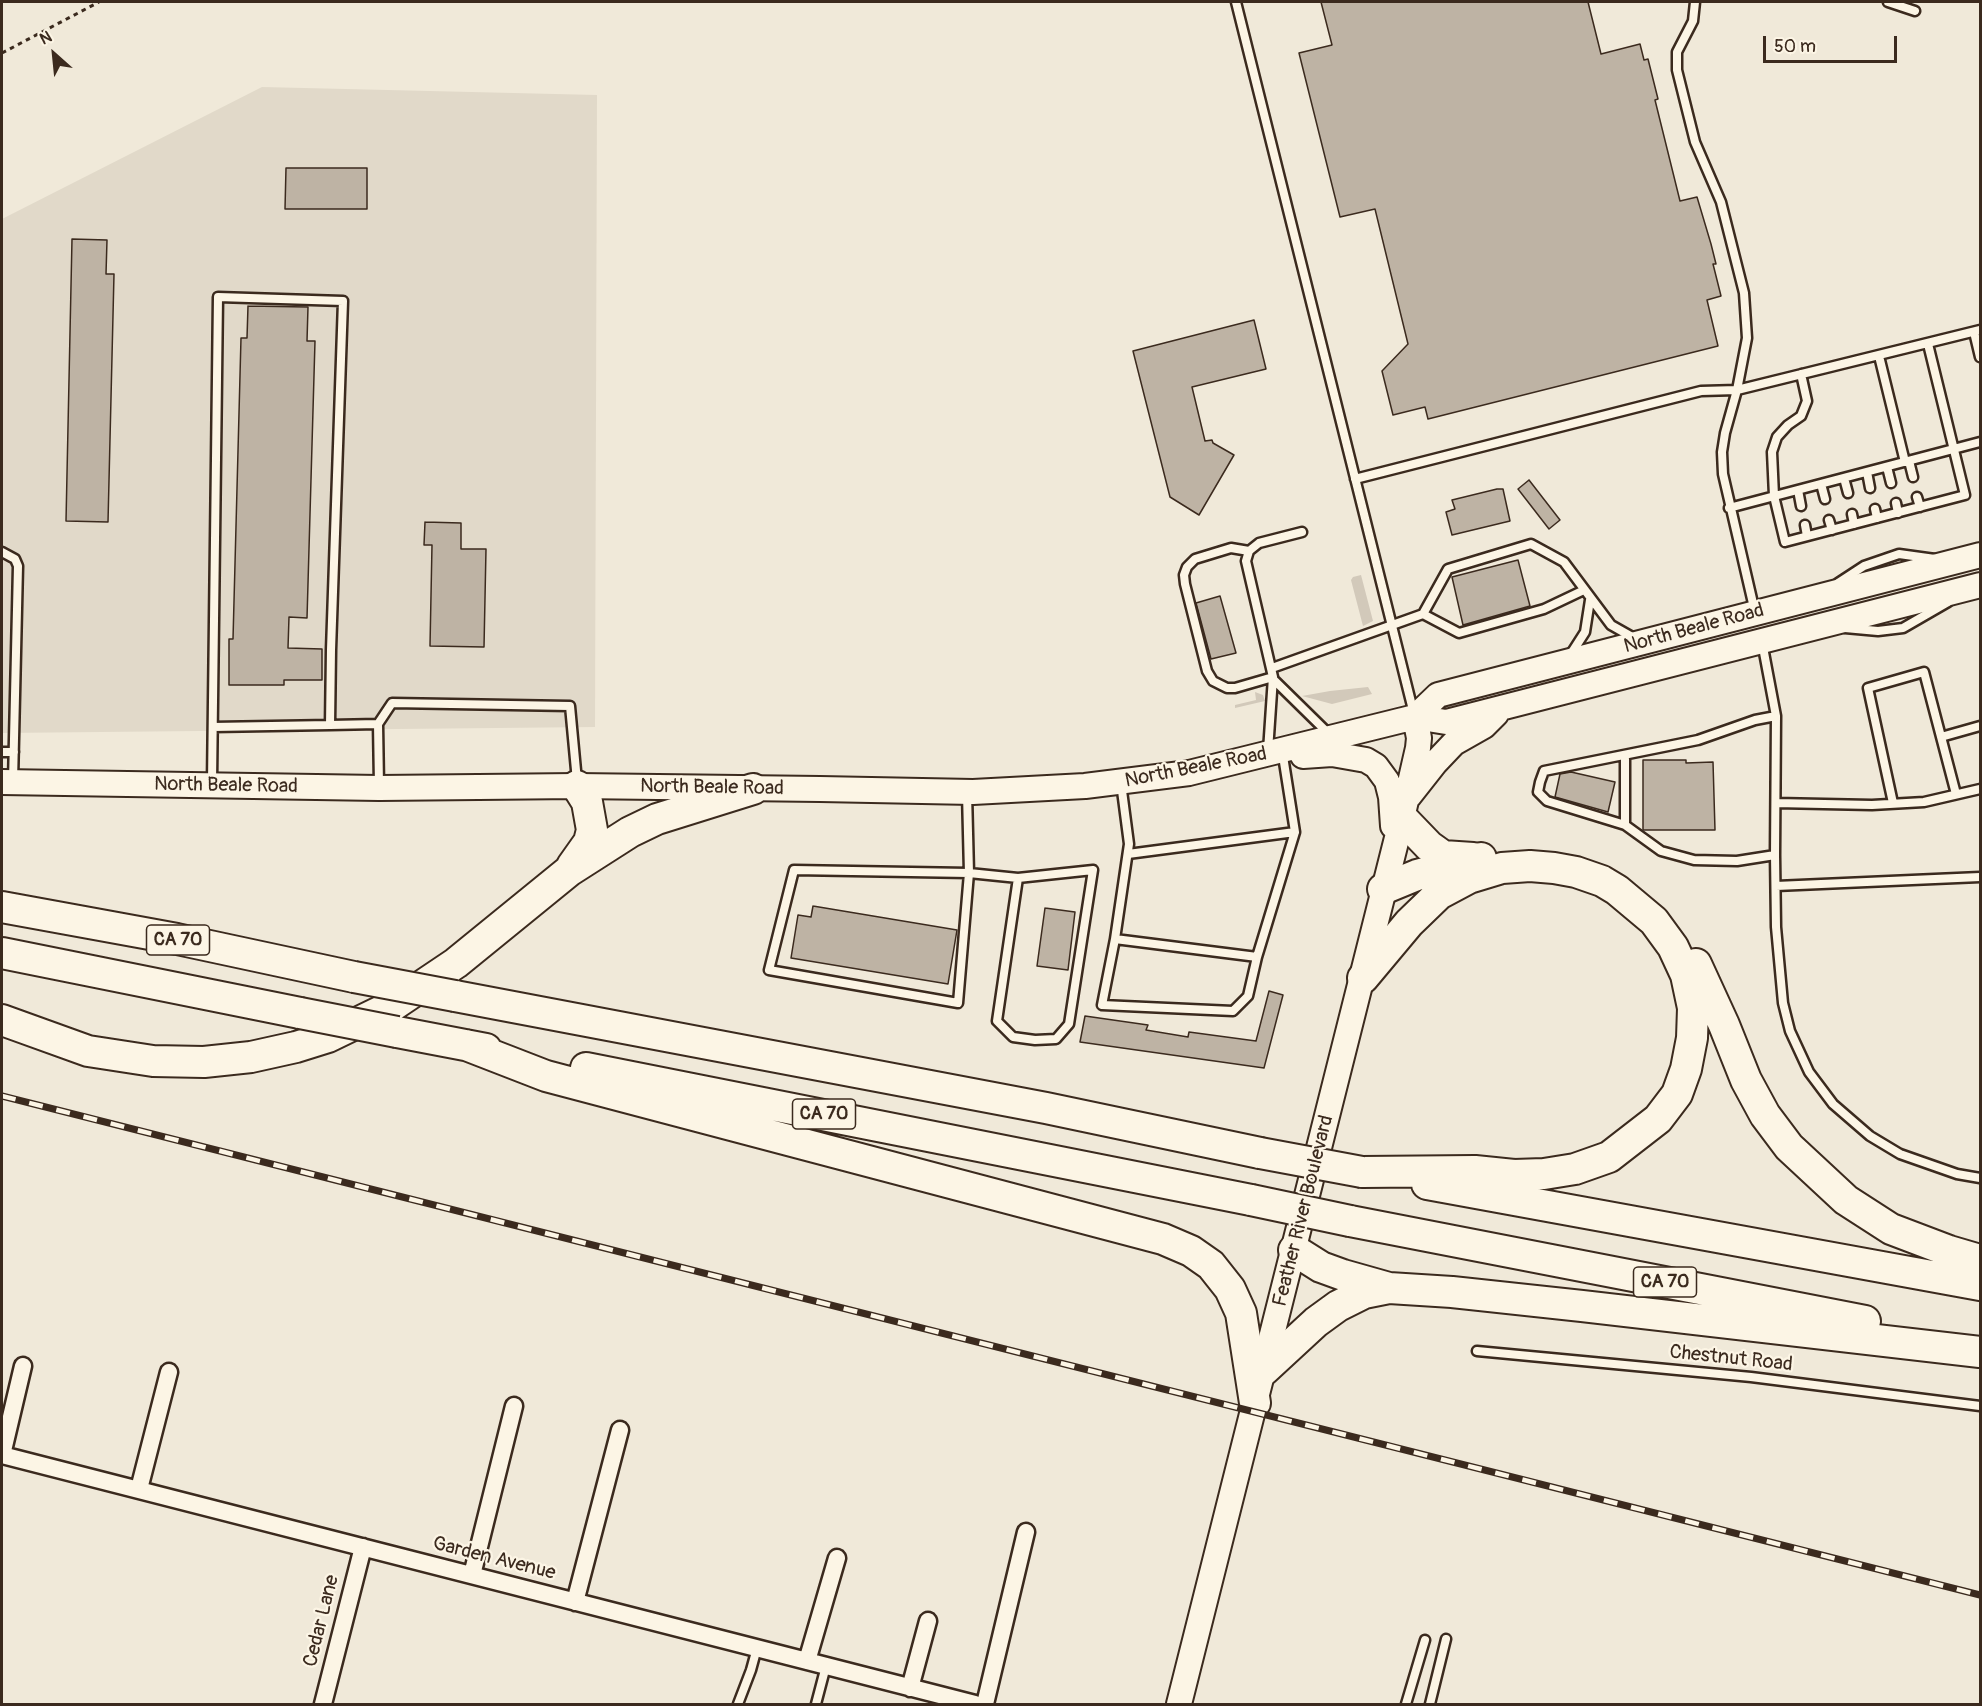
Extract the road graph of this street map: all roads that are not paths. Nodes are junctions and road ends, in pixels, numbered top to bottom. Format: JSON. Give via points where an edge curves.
{"nodes":[{"id":1,"x":1236,"y":2,"type":"edge"},
{"id":2,"x":1695,"y":2,"type":"edge"},
{"id":3,"x":1888,"y":2,"type":"edge"},
{"id":4,"x":1915,"y":10,"type":"dead end"},
{"id":5,"x":1977,"y":331,"type":"edge"},
{"id":6,"x":1928,"y":344,"type":"junction"},
{"id":7,"x":1879,"y":356,"type":"junction"},
{"id":8,"x":1980,"y":357,"type":"edge"},
{"id":9,"x":1801,"y":374,"type":"junction"},
{"id":10,"x":1737,"y":390,"type":"junction"},
{"id":11,"x":1980,"y":442,"type":"edge"},
{"id":12,"x":1954,"y":449,"type":"junction"},
{"id":13,"x":1907,"y":461,"type":"junction"},
{"id":14,"x":1887,"y":466,"type":"junction"},
{"id":15,"x":1867,"y":472,"type":"junction"},
{"id":16,"x":1913,"y":477,"type":"dead end"},
{"id":17,"x":1844,"y":478,"type":"junction"},
{"id":18,"x":1355,"y":479,"type":"junction"},
{"id":19,"x":1891,"y":483,"type":"dead end"},
{"id":20,"x":1821,"y":484,"type":"junction"},
{"id":21,"x":1870,"y":488,"type":"dead end"},
{"id":22,"x":1798,"y":490,"type":"junction"},
{"id":23,"x":1848,"y":493,"type":"dead end"},
{"id":24,"x":1774,"y":496,"type":"junction"},
{"id":25,"x":1917,"y":497,"type":"dead end"},
{"id":26,"x":1825,"y":499,"type":"dead end"},
{"id":27,"x":1896,"y":503,"type":"dead end"},
{"id":28,"x":1801,"y":506,"type":"dead end"},
{"id":29,"x":1729,"y":507,"type":"junction"},
{"id":30,"x":1920,"y":507,"type":"junction"},
{"id":31,"x":1875,"y":509,"type":"dead end"},
{"id":32,"x":1898,"y":513,"type":"junction"},
{"id":33,"x":1852,"y":514,"type":"dead end"},
{"id":34,"x":1877,"y":518,"type":"junction"},
{"id":35,"x":1830,"y":520,"type":"dead end"},
{"id":36,"x":1854,"y":524,"type":"junction"},
{"id":37,"x":1805,"y":525,"type":"dead end"},
{"id":38,"x":1832,"y":530,"type":"junction"},
{"id":39,"x":1302,"y":532,"type":"dead end"},
{"id":40,"x":1807,"y":536,"type":"junction"},
{"id":41,"x":1249,"y":551,"type":"junction"},
{"id":42,"x":2,"y":552,"type":"edge"},
{"id":43,"x":1980,"y":555,"type":"edge"},
{"id":44,"x":1971,"y":588,"type":"edge"},
{"id":45,"x":1584,"y":590,"type":"junction"},
{"id":46,"x":1590,"y":600,"type":"junction"},
{"id":47,"x":1755,"y":612,"type":"junction"},
{"id":48,"x":1423,"y":614,"type":"junction"},
{"id":49,"x":1392,"y":626,"type":"junction"},
{"id":50,"x":1762,"y":641,"type":"junction"},
{"id":51,"x":1642,"y":643,"type":"junction"},
{"id":52,"x":1564,"y":663,"type":"junction"},
{"id":53,"x":1273,"y":675,"type":"junction"},
{"id":54,"x":1502,"y":708,"type":"junction"},
{"id":55,"x":1776,"y":716,"type":"junction"},
{"id":56,"x":1415,"y":717,"type":"junction"},
{"id":57,"x":378,"y":724,"type":"junction"},
{"id":58,"x":330,"y":725,"type":"junction"},
{"id":59,"x":1980,"y":726,"type":"edge"},
{"id":60,"x":213,"y":727,"type":"junction"},
{"id":61,"x":1941,"y":737,"type":"junction"},
{"id":62,"x":1333,"y":738,"type":"junction"},
{"id":63,"x":2,"y":752,"type":"edge"},
{"id":64,"x":14,"y":752,"type":"junction"},
{"id":65,"x":1275,"y":755,"type":"junction"},
{"id":66,"x":1625,"y":755,"type":"junction"},
{"id":67,"x":7,"y":782,"type":"edge"},
{"id":68,"x":1121,"y":782,"type":"junction"},
{"id":69,"x":212,"y":786,"type":"junction"},
{"id":70,"x":577,"y":786,"type":"junction"},
{"id":71,"x":379,"y":788,"type":"junction"},
{"id":72,"x":753,"y":789,"type":"junction"},
{"id":73,"x":1980,"y":789,"type":"edge"},
{"id":74,"x":967,"y":792,"type":"junction"},
{"id":75,"x":1956,"y":795,"type":"junction"},
{"id":76,"x":1776,"y":803,"type":"junction"},
{"id":77,"x":1893,"y":803,"type":"junction"},
{"id":78,"x":1400,"y":821,"type":"junction"},
{"id":79,"x":1625,"y":825,"type":"junction"},
{"id":80,"x":1295,"y":832,"type":"junction"},
{"id":81,"x":1128,"y":854,"type":"junction"},
{"id":82,"x":1775,"y":855,"type":"junction"},
{"id":83,"x":1482,"y":858,"type":"junction"},
{"id":84,"x":569,"y":871,"type":"junction"},
{"id":85,"x":969,"y":873,"type":"junction"},
{"id":86,"x":1980,"y":877,"type":"edge"},
{"id":87,"x":1018,"y":878,"type":"junction"},
{"id":88,"x":1776,"y":886,"type":"junction"},
{"id":89,"x":1383,"y":889,"type":"junction"},
{"id":90,"x":2,"y":907,"type":"edge"},
{"id":91,"x":1115,"y":939,"type":"junction"},
{"id":92,"x":2,"y":953,"type":"edge"},
{"id":93,"x":1257,"y":957,"type":"junction"},
{"id":94,"x":1362,"y":978,"type":"junction"},
{"id":95,"x":2,"y":1020,"type":"edge"},
{"id":96,"x":466,"y":1045,"type":"junction"},
{"id":97,"x":1362,"y":1173,"type":"junction"},
{"id":98,"x":1980,"y":1178,"type":"edge"},
{"id":99,"x":1294,"y":1250,"type":"junction"},
{"id":100,"x":1980,"y":1260,"type":"edge"},
{"id":101,"x":1980,"y":1285,"type":"edge"},
{"id":102,"x":1389,"y":1288,"type":"junction"},
{"id":103,"x":1980,"y":1343,"type":"edge"},
{"id":104,"x":1477,"y":1351,"type":"dead end"},
{"id":105,"x":1980,"y":1352,"type":"edge"},
{"id":106,"x":23,"y":1366,"type":"dead end"},
{"id":107,"x":1264,"y":1370,"type":"junction"},
{"id":108,"x":169,"y":1372,"type":"dead end"},
{"id":109,"x":1255,"y":1403,"type":"junction"},
{"id":110,"x":514,"y":1406,"type":"dead end"},
{"id":111,"x":1980,"y":1406,"type":"edge"},
{"id":112,"x":620,"y":1430,"type":"dead end"},
{"id":113,"x":2,"y":1455,"type":"edge"},
{"id":114,"x":139,"y":1490,"type":"junction"},
{"id":115,"x":1026,"y":1532,"type":"dead end"},
{"id":116,"x":363,"y":1547,"type":"junction"},
{"id":117,"x":837,"y":1558,"type":"dead end"},
{"id":118,"x":472,"y":1575,"type":"junction"},
{"id":119,"x":575,"y":1602,"type":"junction"},
{"id":120,"x":928,"y":1621,"type":"dead end"},
{"id":121,"x":1446,"y":1639,"type":"dead end"},
{"id":122,"x":1425,"y":1640,"type":"dead end"},
{"id":123,"x":757,"y":1648,"type":"junction"},
{"id":124,"x":807,"y":1661,"type":"junction"},
{"id":125,"x":826,"y":1666,"type":"junction"},
{"id":126,"x":909,"y":1688,"type":"junction"},
{"id":127,"x":1180,"y":1701,"type":"edge"},
{"id":128,"x":323,"y":1704,"type":"edge"},
{"id":129,"x":738,"y":1704,"type":"edge"},
{"id":130,"x":816,"y":1704,"type":"edge"},
{"id":131,"x":975,"y":1704,"type":"edge"},
{"id":132,"x":985,"y":1704,"type":"edge"},
{"id":133,"x":1406,"y":1704,"type":"edge"},
{"id":134,"x":1430,"y":1704,"type":"edge"}],
"edges":[{"from":1,"to":18,"type":"lane"},
{"from":2,"to":10,"type":"lane","via":[[1693,21],[1677,52],[1677,70],[1695,142],[1720,202],[1744,293],[1747,338]]},
{"from":3,"to":4,"type":"lane"},
{"from":5,"to":6,"type":"lane"},
{"from":5,"to":8,"type":"lane"},
{"from":6,"to":7,"type":"lane"},
{"from":6,"to":12,"type":"lane"},
{"from":7,"to":9,"type":"lane"},
{"from":7,"to":13,"type":"lane"},
{"from":9,"to":10,"type":"lane"},
{"from":9,"to":24,"type":"lane","via":[[1807,401],[1801,416],[1777,437],[1772,452]]},
{"from":10,"to":18,"type":"lane","via":[[1701,391]]},
{"from":10,"to":29,"type":"lane","via":[[1722,452]]},
{"from":11,"to":12,"type":"lane"},
{"from":12,"to":13,"type":"lane"},
{"from":12,"to":30,"type":"lane","via":[[1965,495]]},
{"from":13,"to":14,"type":"lane"},
{"from":13,"to":16,"type":"lane"},
{"from":14,"to":15,"type":"lane"},
{"from":14,"to":19,"type":"lane"},
{"from":15,"to":17,"type":"lane"},
{"from":15,"to":21,"type":"lane"},
{"from":17,"to":20,"type":"lane"},
{"from":17,"to":23,"type":"lane"},
{"from":18,"to":49,"type":"lane"},
{"from":20,"to":22,"type":"lane"},
{"from":20,"to":26,"type":"lane"},
{"from":22,"to":24,"type":"lane"},
{"from":22,"to":28,"type":"lane"},
{"from":24,"to":29,"type":"lane"},
{"from":24,"to":40,"type":"lane","via":[[1785,542]]},
{"from":25,"to":30,"type":"lane"},
{"from":27,"to":32,"type":"lane"},
{"from":29,"to":47,"type":"lane"},
{"from":30,"to":32,"type":"lane"},
{"from":31,"to":34,"type":"lane"},
{"from":32,"to":34,"type":"lane"},
{"from":33,"to":36,"type":"lane"},
{"from":34,"to":36,"type":"lane"},
{"from":35,"to":38,"type":"lane"},
{"from":36,"to":38,"type":"lane"},
{"from":37,"to":40,"type":"lane"},
{"from":38,"to":40,"type":"lane"},
{"from":39,"to":41,"type":"lane","via":[[1259,543]]},
{"from":41,"to":53,"type":"lane","via":[[1246,561]]},
{"from":41,"to":53,"type":"lane","via":[[1231,548],[1195,558],[1187,567],[1185,584],[1213,681],[1235,688]]},
{"from":42,"to":64,"type":"lane","via":[[15,559],[18,566]]},
{"from":43,"to":47,"type":"main road","name":"North Beale Road"},
{"from":44,"to":50,"type":"main road","name":"North Beale Road"},
{"from":45,"to":46,"type":"lane"},
{"from":45,"to":48,"type":"lane","via":[[1544,609],[1459,633]]},
{"from":45,"to":48,"type":"lane","via":[[1564,562],[1531,544],[1448,569]]},
{"from":46,"to":51,"type":"lane","via":[[1611,625]]},
{"from":46,"to":52,"type":"lane","via":[[1585,632]]},
{"from":47,"to":51,"type":"main road","name":"North Beale Road"},
{"from":48,"to":49,"type":"lane"},
{"from":49,"to":53,"type":"lane"},
{"from":49,"to":56,"type":"lane"},
{"from":50,"to":54,"type":"main road","name":"North Beale Road"},
{"from":50,"to":55,"type":"lane"},
{"from":51,"to":52,"type":"main road","name":"North Beale Road"},
{"from":52,"to":56,"type":"main road","name":"North Beale Road","via":[[1438,695]]},
{"from":53,"to":62,"type":"lane"},
{"from":53,"to":65,"type":"lane"},
{"from":54,"to":56,"type":"main road","name":"North Beale Road","via":[[1446,722]]},
{"from":54,"to":78,"type":"main road","via":[[1484,726],[1454,743],[1435,763]]},
{"from":55,"to":66,"type":"lane","via":[[1698,740]]},
{"from":55,"to":76,"type":"lane"},
{"from":56,"to":62,"type":"main road","name":"North Beale Road"},
{"from":56,"to":78,"type":"main road","name":"Feather River Boulevard","via":[[1418,748]]},
{"from":57,"to":58,"type":"lane"},
{"from":57,"to":70,"type":"lane","via":[[392,703],[570,706]]},
{"from":57,"to":71,"type":"lane"},
{"from":58,"to":60,"type":"lane"},
{"from":58,"to":60,"type":"lane","via":[[344,301],[218,297]]},
{"from":59,"to":61,"type":"lane"},
{"from":60,"to":69,"type":"lane"},
{"from":61,"to":75,"type":"lane"},
{"from":61,"to":77,"type":"lane","via":[[1924,672],[1868,688]]},
{"from":62,"to":65,"type":"main road","name":"North Beale Road"},
{"from":63,"to":64,"type":"lane"},
{"from":64,"to":67,"type":"lane"},
{"from":65,"to":68,"type":"main road","name":"North Beale Road"},
{"from":65,"to":78,"type":"main road","via":[[1332,754],[1366,760],[1387,781]]},
{"from":65,"to":80,"type":"lane"},
{"from":66,"to":79,"type":"lane"},
{"from":66,"to":79,"type":"lane","via":[[1544,771],[1538,792],[1547,801]]},
{"from":67,"to":69,"type":"main road","name":"North Beale Road"},
{"from":68,"to":74,"type":"main road","name":"North Beale Road"},
{"from":68,"to":81,"type":"lane"},
{"from":69,"to":71,"type":"main road","name":"North Beale Road"},
{"from":70,"to":71,"type":"main road","name":"North Beale Road"},
{"from":70,"to":72,"type":"main road","name":"North Beale Road"},
{"from":70,"to":84,"type":"highway","via":[[587,802],[592,830],[586,847]]},
{"from":72,"to":74,"type":"main road","name":"North Beale Road"},
{"from":72,"to":84,"type":"highway","via":[[657,819]]},
{"from":73,"to":75,"type":"lane"},
{"from":74,"to":85,"type":"lane"},
{"from":75,"to":77,"type":"lane"},
{"from":76,"to":77,"type":"lane"},
{"from":76,"to":82,"type":"lane"},
{"from":78,"to":83,"type":"highway","via":[[1443,856]]},
{"from":78,"to":89,"type":"main road","name":"Feather River Boulevard"},
{"from":79,"to":82,"type":"lane","via":[[1661,851],[1694,860],[1737,861]]},
{"from":80,"to":81,"type":"lane"},
{"from":80,"to":93,"type":"lane"},
{"from":81,"to":91,"type":"lane"},
{"from":82,"to":88,"type":"lane"},
{"from":83,"to":89,"type":"highway","via":[[1417,875]]},
{"from":83,"to":100,"type":"highway","via":[[1521,851],[1566,854],[1610,868],[1642,889],[1669,918],[1685,944],[1746,1080],[1789,1147],[1846,1200],[1891,1229]]},
{"from":84,"to":95,"type":"highway","via":[[456,963],[392,1006],[328,1037],[296,1047],[204,1062],[153,1061],[88,1051]]},
{"from":85,"to":85,"type":"lane","via":[[794,870],[770,970],[958,1004]]},
{"from":85,"to":87,"type":"lane"},
{"from":86,"to":88,"type":"lane"},
{"from":87,"to":87,"type":"lane","via":[[1093,870],[1070,1024],[1056,1039],[1013,1037],[997,1022]]},
{"from":88,"to":98,"type":"lane","via":[[1783,1003],[1790,1031],[1809,1072],[1833,1104],[1870,1136],[1900,1154]]},
{"from":89,"to":94,"type":"main road","name":"Feather River Boulevard"},
{"from":90,"to":97,"type":"highway","number":"CA 70","bridge":true,"via":[[1046,1108]]},
{"from":91,"to":93,"type":"lane"},
{"from":91,"to":93,"type":"lane","via":[[1102,1005],[1233,1011],[1248,996]]},
{"from":92,"to":96,"type":"highway","number":"CA 70","bridge":true},
{"from":94,"to":97,"type":"highway","via":[[1439,894],[1469,878],[1502,868],[1554,868],[1602,881],[1654,921],[1686,975],[1693,1008],[1692,1038],[1677,1094],[1658,1119],[1609,1157],[1575,1170],[1544,1174]]},
{"from":94,"to":99,"type":"main road","name":"Feather River Boulevard"},
{"from":96,"to":103,"type":"highway","number":"CA 70","bridge":true},
{"from":96,"to":109,"type":"highway","via":[[546,1076],[1163,1239],[1191,1251],[1211,1265],[1230,1289],[1241,1313]]},
{"from":97,"to":101,"type":"highway","number":"CA 70"},
{"from":99,"to":102,"type":"highway","via":[[1321,1267]]},
{"from":99,"to":107,"type":"main road","name":"Feather River Boulevard"},
{"from":102,"to":105,"type":"highway","via":[[1570,1304]]},
{"from":102,"to":107,"type":"highway","via":[[1364,1293],[1338,1306]]},
{"from":104,"to":111,"type":"lane","name":"Chestnut Road","via":[[1751,1377]]},
{"from":106,"to":113,"type":"street"},
{"from":107,"to":109,"type":"main road","name":"Feather River Boulevard"},
{"from":108,"to":114,"type":"street"},
{"from":109,"to":127,"type":"main road","name":"Feather River Boulevard"},
{"from":110,"to":118,"type":"street"},
{"from":112,"to":119,"type":"street"},
{"from":113,"to":114,"type":"street","name":"Garden Avenue"},
{"from":114,"to":116,"type":"street","name":"Garden Avenue"},
{"from":115,"to":132,"type":"street"},
{"from":116,"to":118,"type":"street","name":"Garden Avenue"},
{"from":116,"to":128,"type":"street","name":"Cedar Lane"},
{"from":117,"to":124,"type":"street"},
{"from":118,"to":119,"type":"street","name":"Garden Avenue"},
{"from":119,"to":123,"type":"street","name":"Garden Avenue"},
{"from":120,"to":126,"type":"street"},
{"from":121,"to":134,"type":"lane"},
{"from":122,"to":133,"type":"lane"},
{"from":123,"to":124,"type":"street","name":"Garden Avenue"},
{"from":123,"to":129,"type":"lane"},
{"from":124,"to":125,"type":"street","name":"Garden Avenue"},
{"from":125,"to":126,"type":"street","name":"Garden Avenue"},
{"from":125,"to":130,"type":"lane"},
{"from":126,"to":131,"type":"street","name":"Garden Avenue"}]}
